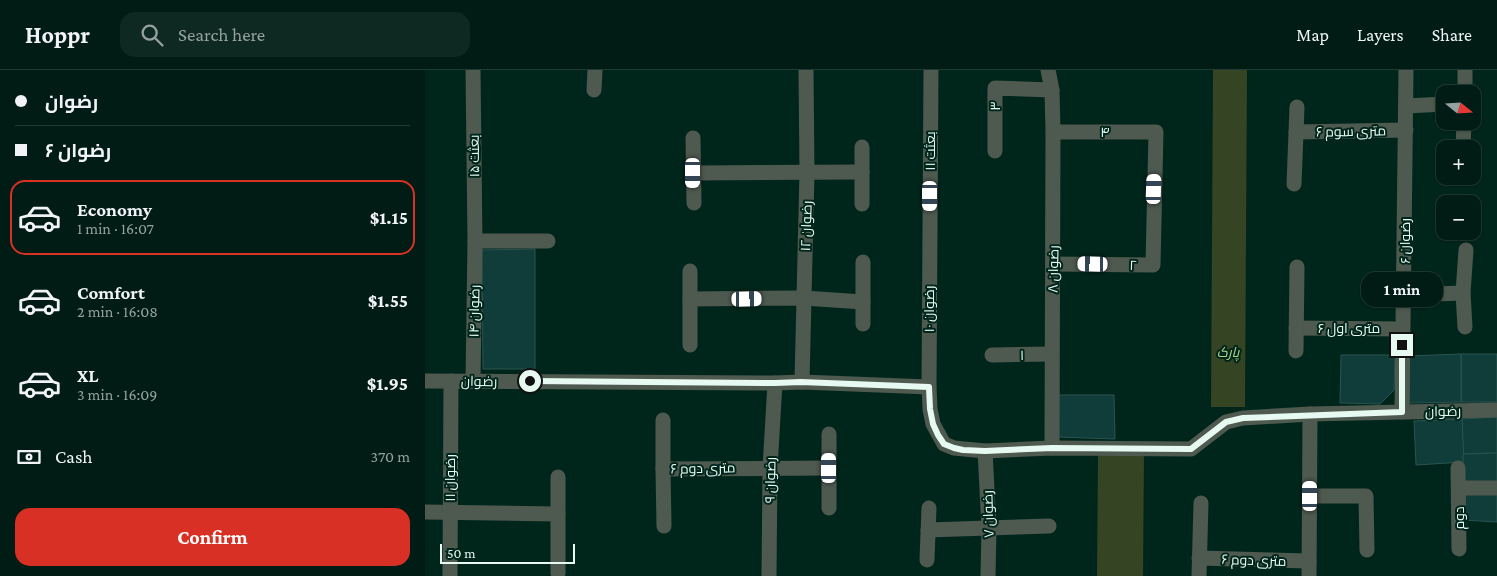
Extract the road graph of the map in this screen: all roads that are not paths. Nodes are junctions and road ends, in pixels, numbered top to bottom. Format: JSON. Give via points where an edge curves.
{"nodes":[{"id":1,"x":473,"y":70,"type":"edge"},
{"id":2,"x":595,"y":70,"type":"edge"},
{"id":3,"x":806,"y":70,"type":"edge"},
{"id":4,"x":931,"y":70,"type":"edge"},
{"id":5,"x":1048,"y":70,"type":"edge"},
{"id":6,"x":1406,"y":70,"type":"edge"},
{"id":7,"x":1465,"y":70,"type":"edge"},
{"id":8,"x":1465,"y":85,"type":"edge"},
{"id":9,"x":594,"y":90,"type":"dead end"},
{"id":10,"x":1052,"y":90,"type":"junction"},
{"id":11,"x":1436,"y":104,"type":"edge"},
{"id":12,"x":1406,"y":106,"type":"junction"},
{"id":13,"x":1297,"y":108,"type":"dead end"},
{"id":14,"x":1406,"y":130,"type":"junction"},
{"id":15,"x":1053,"y":132,"type":"junction"},
{"id":16,"x":1297,"y":132,"type":"junction"},
{"id":17,"x":693,"y":138,"type":"dead end"},
{"id":18,"x":862,"y":147,"type":"dead end"},
{"id":19,"x":995,"y":151,"type":"dead end"},
{"id":20,"x":807,"y":172,"type":"junction"},
{"id":21,"x":862,"y":172,"type":"junction"},
{"id":22,"x":693,"y":173,"type":"junction"},
{"id":23,"x":1294,"y":184,"type":"dead end"},
{"id":24,"x":693,"y":203,"type":"dead end"},
{"id":25,"x":862,"y":204,"type":"dead end"},
{"id":26,"x":930,"y":232,"type":"joint"},
{"id":27,"x":475,"y":241,"type":"junction"},
{"id":28,"x":548,"y":241,"type":"dead end"},
{"id":29,"x":1466,"y":250,"type":"dead end"},
{"id":30,"x":863,"y":262,"type":"dead end"},
{"id":31,"x":1053,"y":264,"type":"junction"},
{"id":32,"x":1153,"y":265,"type":"joint"},
{"id":33,"x":1297,"y":267,"type":"dead end"},
{"id":34,"x":691,"y":271,"type":"dead end"},
{"id":35,"x":1463,"y":293,"type":"junction"},
{"id":36,"x":1405,"y":295,"type":"junction"},
{"id":37,"x":804,"y":298,"type":"junction"},
{"id":38,"x":690,"y":299,"type":"junction"},
{"id":39,"x":863,"y":302,"type":"junction"},
{"id":40,"x":863,"y":324,"type":"dead end"},
{"id":41,"x":1465,"y":327,"type":"dead end"},
{"id":42,"x":1296,"y":328,"type":"junction"},
{"id":43,"x":1402,"y":329,"type":"junction"},
{"id":44,"x":689,"y":345,"type":"dead end"},
{"id":45,"x":1296,"y":351,"type":"dead end"},
{"id":46,"x":1051,"y":354,"type":"junction"},
{"id":47,"x":992,"y":355,"type":"dead end"},
{"id":48,"x":425,"y":381,"type":"edge"},
{"id":49,"x":451,"y":381,"type":"junction"},
{"id":50,"x":473,"y":381,"type":"junction"},
{"id":51,"x":801,"y":382,"type":"junction"},
{"id":52,"x":775,"y":383,"type":"junction"},
{"id":53,"x":929,"y":387,"type":"junction"},
{"id":54,"x":1497,"y":410,"type":"edge"},
{"id":55,"x":1402,"y":412,"type":"junction"},
{"id":56,"x":1309,"y":414,"type":"junction"},
{"id":57,"x":663,"y":420,"type":"dead end"},
{"id":58,"x":829,"y":434,"type":"dead end"},
{"id":59,"x":1052,"y":448,"type":"junction"},
{"id":60,"x":985,"y":451,"type":"junction"},
{"id":61,"x":770,"y":468,"type":"junction"},
{"id":62,"x":829,"y":468,"type":"junction"},
{"id":63,"x":1458,"y":468,"type":"dead end"},
{"id":64,"x":663,"y":469,"type":"junction"},
{"id":65,"x":558,"y":477,"type":"dead end"},
{"id":66,"x":1459,"y":488,"type":"junction"},
{"id":67,"x":1497,"y":488,"type":"edge"},
{"id":68,"x":1310,"y":496,"type":"junction"},
{"id":69,"x":1201,"y":503,"type":"dead end"},
{"id":70,"x":829,"y":508,"type":"dead end"},
{"id":71,"x":929,"y":508,"type":"dead end"},
{"id":72,"x":425,"y":512,"type":"edge"},
{"id":73,"x":450,"y":512,"type":"junction"},
{"id":74,"x":558,"y":514,"type":"junction"},
{"id":75,"x":664,"y":526,"type":"dead end"},
{"id":76,"x":1049,"y":526,"type":"dead end"},
{"id":77,"x":989,"y":528,"type":"junction"},
{"id":78,"x":928,"y":530,"type":"junction"},
{"id":79,"x":1459,"y":548,"type":"dead end"},
{"id":80,"x":1367,"y":550,"type":"dead end"},
{"id":81,"x":1199,"y":558,"type":"junction"},
{"id":82,"x":927,"y":560,"type":"dead end"},
{"id":83,"x":1309,"y":569,"type":"edge"},
{"id":84,"x":558,"y":573,"type":"dead end"},
{"id":85,"x":450,"y":576,"type":"edge"},
{"id":86,"x":769,"y":576,"type":"edge"},
{"id":87,"x":988,"y":576,"type":"edge"},
{"id":88,"x":1199,"y":576,"type":"edge"}],
"edges":[{"from":1,"to":27,"type":"street","name":"بعثت ۱۵"},
{"from":2,"to":9,"type":"street"},
{"from":3,"to":20,"type":"street","name":"رضوان ۱۲"},
{"from":4,"to":26,"type":"street","name":"بعثت ۱۱"},
{"from":5,"to":10,"type":"street","name":"رضوان ۸"},
{"from":6,"to":12,"type":"street","name":"رضوان ۶"},
{"from":7,"to":8,"type":"street"},
{"from":10,"to":15,"type":"street","name":"رضوان ۸"},
{"from":10,"to":19,"type":"street","name":"۳","via":[[995,88]]},
{"from":11,"to":12,"type":"street"},
{"from":12,"to":14,"type":"street","name":"رضوان ۶"},
{"from":13,"to":16,"type":"street"},
{"from":14,"to":16,"type":"street","name":"۶ متری سوم"},
{"from":14,"to":36,"type":"street","name":"رضوان ۶"},
{"from":15,"to":31,"type":"street","name":"رضوان ۸"},
{"from":15,"to":32,"type":"street","name":"۴","via":[[1155,132]]},
{"from":16,"to":23,"type":"street"},
{"from":17,"to":22,"type":"street"},
{"from":18,"to":21,"type":"street"},
{"from":20,"to":21,"type":"street"},
{"from":20,"to":22,"type":"street"},
{"from":20,"to":37,"type":"street","name":"رضوان ۱۲"},
{"from":21,"to":25,"type":"street"},
{"from":22,"to":24,"type":"street"},
{"from":26,"to":53,"type":"street","name":"رضوان ۱۰"},
{"from":27,"to":28,"type":"street"},
{"from":27,"to":50,"type":"street","name":"رضوان ۱۴"},
{"from":29,"to":35,"type":"street"},
{"from":30,"to":39,"type":"street"},
{"from":31,"to":32,"type":"street","name":"۲"},
{"from":31,"to":46,"type":"street","name":"رضوان ۸"},
{"from":33,"to":42,"type":"street"},
{"from":34,"to":38,"type":"street"},
{"from":35,"to":36,"type":"street"},
{"from":35,"to":41,"type":"street"},
{"from":36,"to":43,"type":"street","name":"رضوان ۶"},
{"from":37,"to":38,"type":"street"},
{"from":37,"to":39,"type":"street"},
{"from":37,"to":51,"type":"street","name":"رضوان ۱۲"},
{"from":38,"to":44,"type":"street"},
{"from":39,"to":40,"type":"street"},
{"from":42,"to":43,"type":"street","name":"۶ متری اول"},
{"from":42,"to":45,"type":"street"},
{"from":43,"to":55,"type":"street","name":"رضوان ۶"},
{"from":46,"to":47,"type":"street","name":"۱"},
{"from":46,"to":59,"type":"street","name":"رضوان ۸"},
{"from":48,"to":49,"type":"street","name":"رضوان"},
{"from":49,"to":50,"type":"street","name":"رضوان"},
{"from":49,"to":73,"type":"street","name":"رضوان ۱۱"},
{"from":50,"to":52,"type":"street","name":"رضوان"},
{"from":51,"to":52,"type":"street","name":"رضوان"},
{"from":51,"to":53,"type":"street","name":"رضوان"},
{"from":52,"to":61,"type":"street","name":"رضوان ۹"},
{"from":53,"to":60,"type":"street","name":"رضوان","via":[[933,424],[944,444]]},
{"from":54,"to":55,"type":"street","name":"رضوان"},
{"from":55,"to":56,"type":"street","name":"رضوان"},
{"from":56,"to":59,"type":"street","name":"رضوان","via":[[1226,422],[1191,449]]},
{"from":56,"to":68,"type":"street"},
{"from":57,"to":64,"type":"street"},
{"from":58,"to":62,"type":"street"},
{"from":59,"to":60,"type":"street","name":"رضوان"},
{"from":60,"to":77,"type":"street","name":"رضوان ۷"},
{"from":61,"to":62,"type":"street"},
{"from":61,"to":64,"type":"street","name":"۶ متری دوم"},
{"from":61,"to":86,"type":"street","name":"رضوان ۹"},
{"from":62,"to":70,"type":"street"},
{"from":63,"to":66,"type":"street","name":"دوم"},
{"from":64,"to":75,"type":"street","name":"۶ متری دوم"},
{"from":65,"to":74,"type":"street"},
{"from":66,"to":67,"type":"street","name":"دوم"},
{"from":66,"to":79,"type":"street","name":"دوم"},
{"from":68,"to":80,"type":"street","via":[[1366,496]]},
{"from":68,"to":83,"type":"street"},
{"from":69,"to":81,"type":"street"},
{"from":71,"to":78,"type":"street"},
{"from":72,"to":73,"type":"street"},
{"from":73,"to":74,"type":"street"},
{"from":73,"to":85,"type":"street","name":"رضوان ۱۱"},
{"from":74,"to":84,"type":"street"},
{"from":76,"to":77,"type":"street"},
{"from":77,"to":78,"type":"street"},
{"from":77,"to":87,"type":"street","name":"رضوان ۷"},
{"from":78,"to":82,"type":"street"},
{"from":81,"to":83,"type":"street","name":"۶ متری دوم"},
{"from":81,"to":88,"type":"street"}]}
